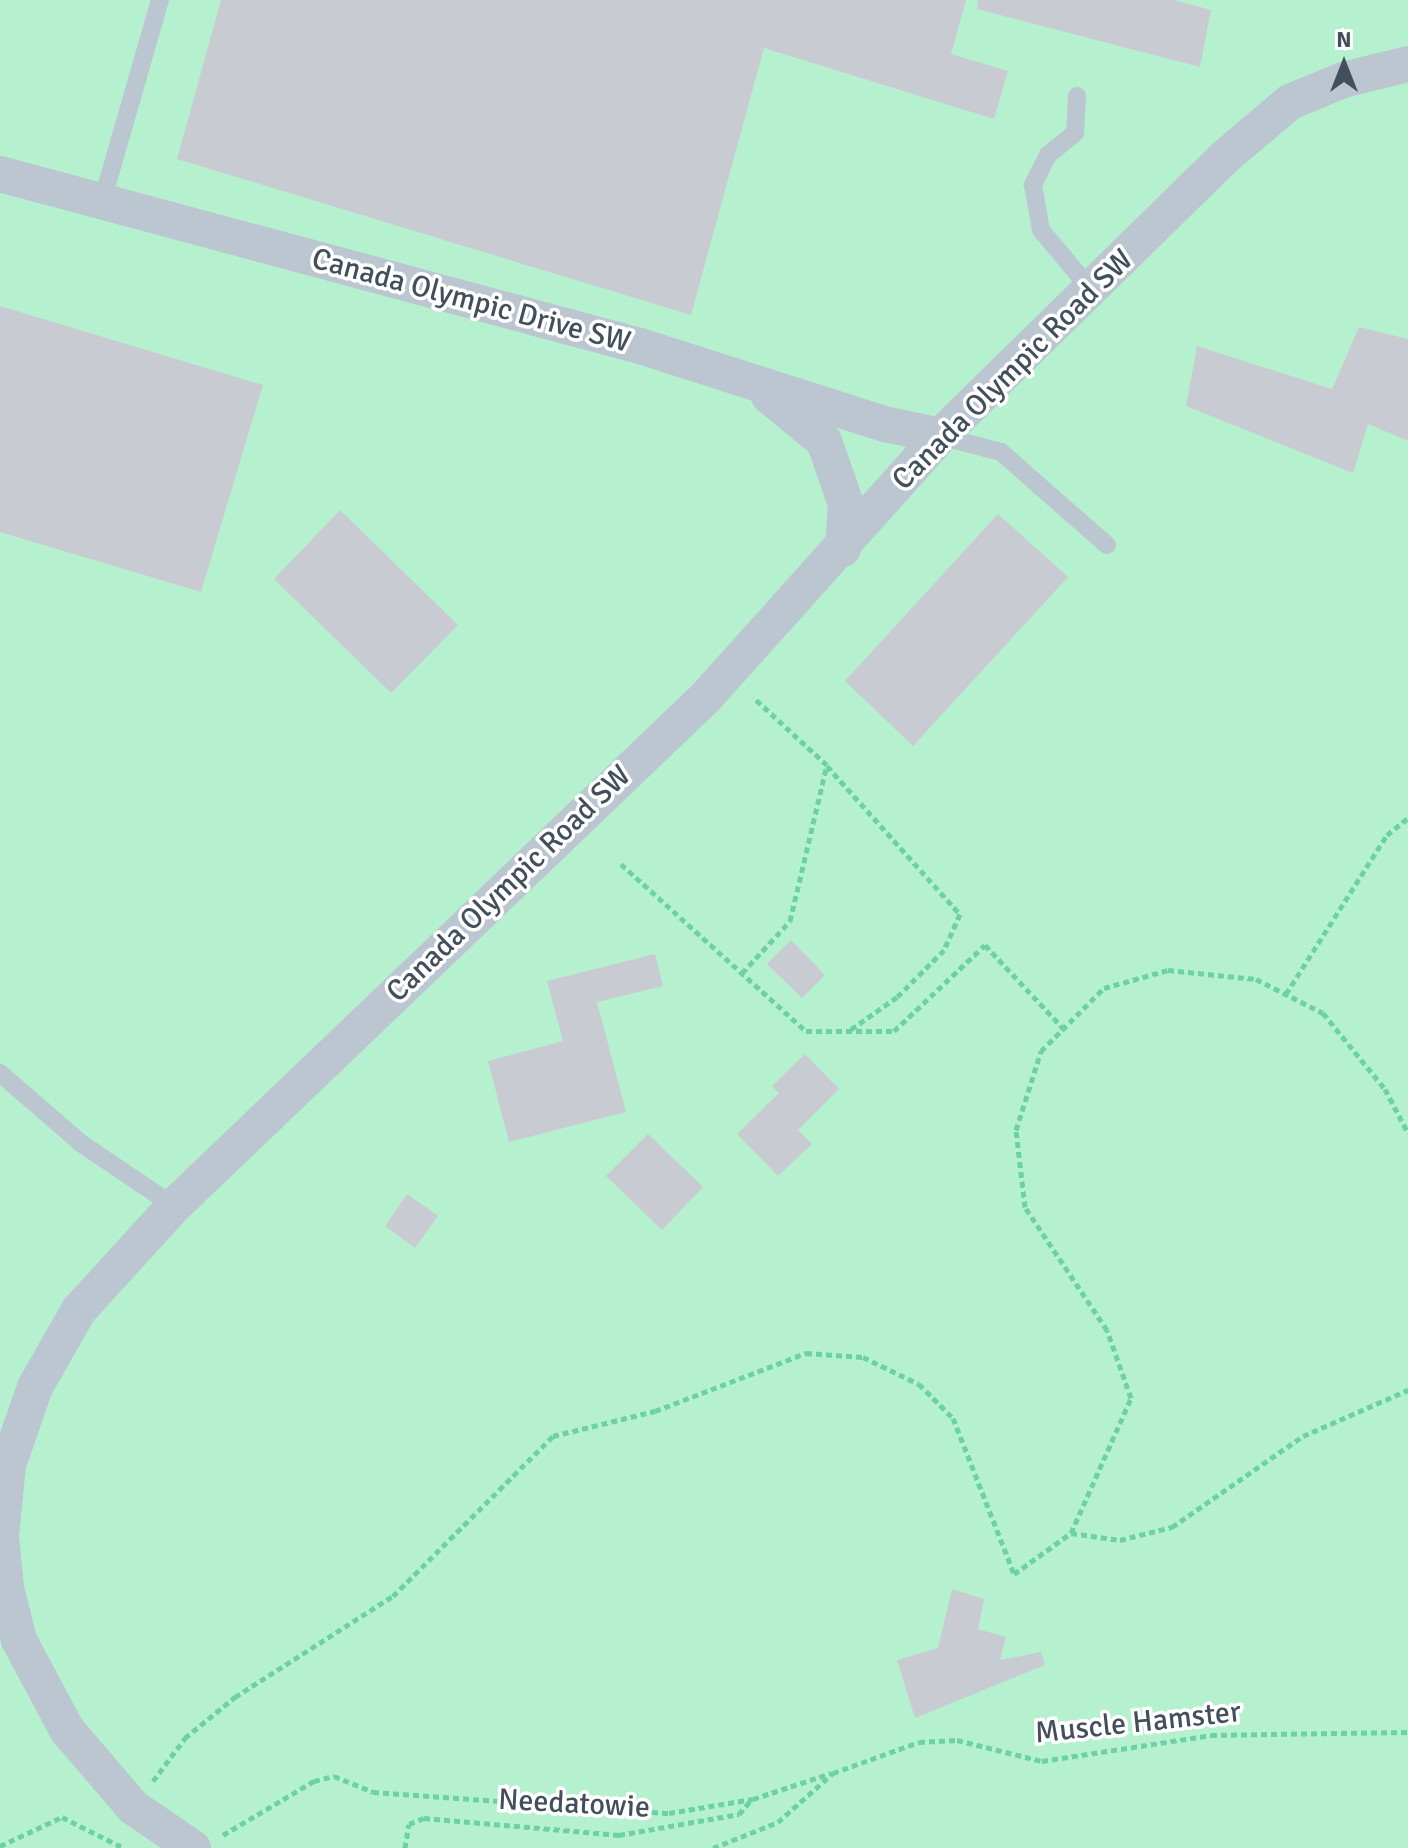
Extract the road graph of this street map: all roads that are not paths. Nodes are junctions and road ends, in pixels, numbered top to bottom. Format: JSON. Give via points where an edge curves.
{"nodes":[{"id":1,"x":160,"y":0,"type":"edge"},
{"id":2,"x":1408,"y":64,"type":"edge"},
{"id":3,"x":1077,"y":96,"type":"dead end"},
{"id":4,"x":0,"y":174,"type":"edge"},
{"id":5,"x":102,"y":202,"type":"junction"},
{"id":6,"x":1092,"y":291,"type":"junction"},
{"id":7,"x":757,"y":385,"type":"junction"},
{"id":8,"x":940,"y":436,"type":"junction"},
{"id":9,"x":1107,"y":545,"type":"dead end"},
{"id":10,"x":843,"y":549,"type":"junction"},
{"id":11,"x":0,"y":1073,"type":"edge"},
{"id":12,"x":174,"y":1206,"type":"junction"},
{"id":13,"x":205,"y":1844,"type":"edge"}],
"edges":[{"from":1,"to":5,"type":"lane"},
{"from":2,"to":6,"type":"street","name":"Canada Olympic Road SW","via":[[1343,80],[1290,102],[1226,156]]},
{"from":3,"to":6,"type":"lane","via":[[1075,133],[1048,155],[1033,185],[1041,230]]},
{"from":4,"to":5,"type":"street","name":"Canada Olympic Drive SW"},
{"from":5,"to":7,"type":"street","name":"Canada Olympic Drive SW","via":[[640,346]]},
{"from":6,"to":8,"type":"street","name":"Canada Olympic Road SW"},
{"from":7,"to":8,"type":"street","name":"Canada Olympic Drive SW"},
{"from":7,"to":10,"type":"street","via":[[824,441],[846,504]]},
{"from":8,"to":9,"type":"lane","via":[[1001,452]]},
{"from":8,"to":10,"type":"street","name":"Canada Olympic Road SW"},
{"from":10,"to":12,"type":"street","name":"Canada Olympic Road SW","via":[[727,673]]},
{"from":11,"to":12,"type":"lane","via":[[82,1144]]},
{"from":12,"to":13,"type":"street","name":"Canada Olympic Road SW","via":[[79,1310],[35,1387],[8,1465],[1,1536],[19,1640],[42,1690],[89,1759],[133,1807]]}]}
